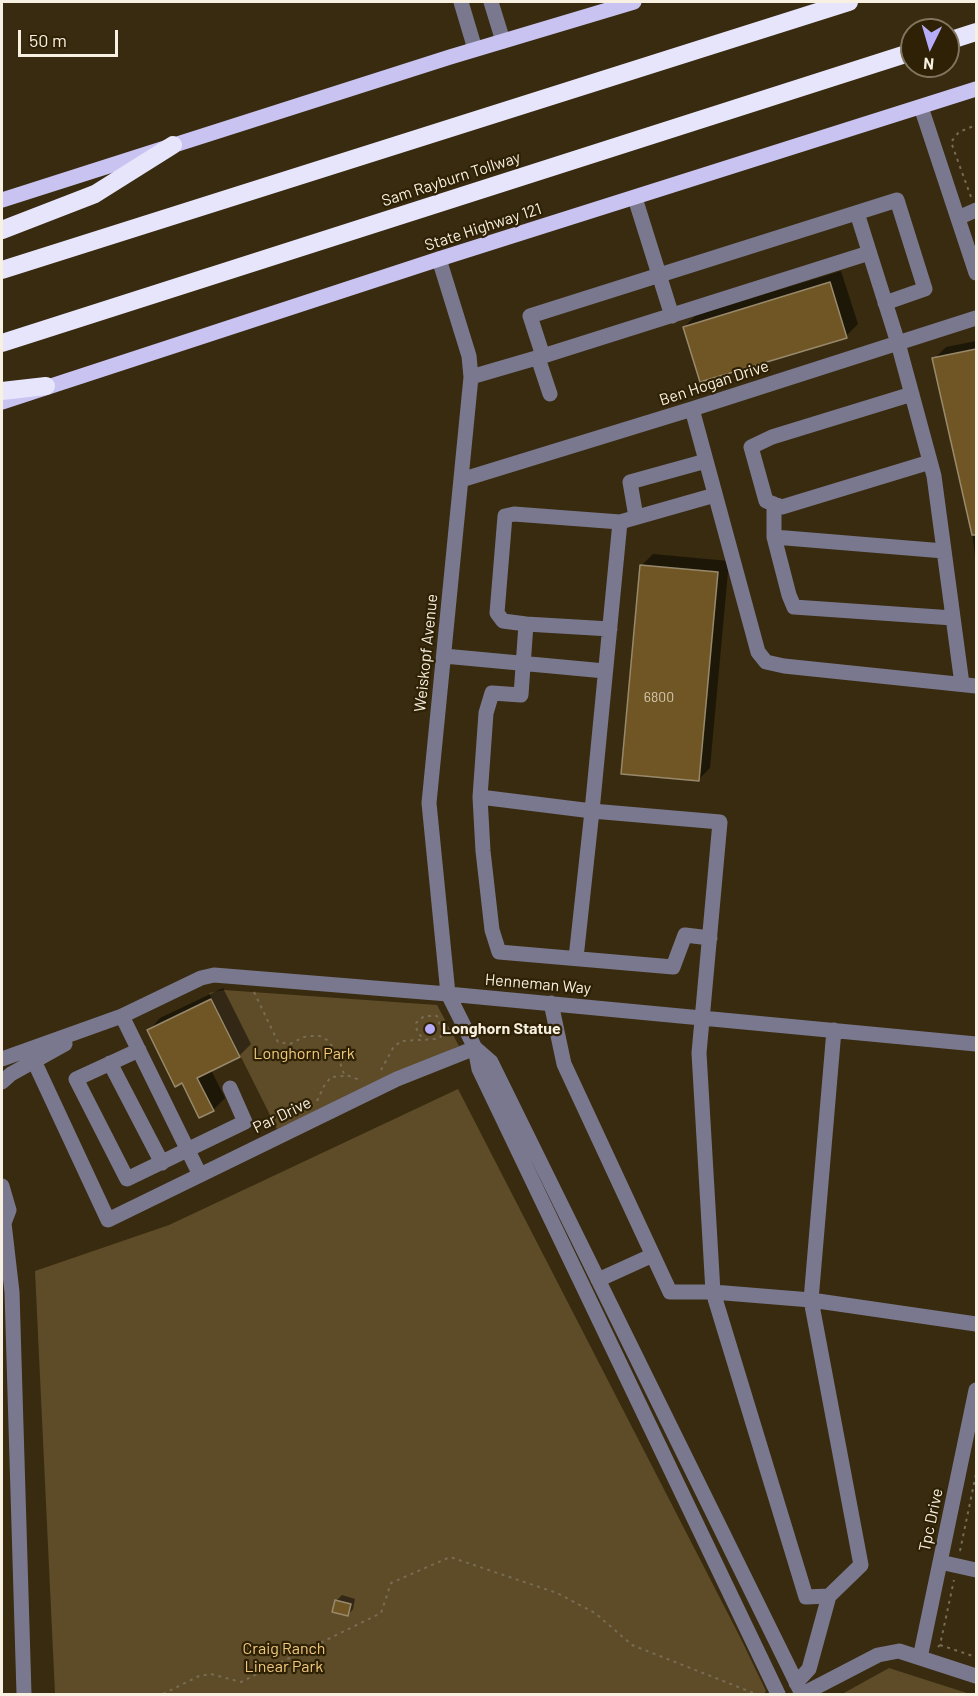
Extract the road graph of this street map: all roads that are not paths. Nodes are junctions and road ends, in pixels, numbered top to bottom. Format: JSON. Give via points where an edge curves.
{"nodes":[{"id":1,"x":461,"y":2,"type":"edge"},
{"id":2,"x":491,"y":2,"type":"edge"},
{"id":3,"x":634,"y":2,"type":"edge"},
{"id":4,"x":849,"y":2,"type":"edge"},
{"id":5,"x":976,"y":32,"type":"edge"},
{"id":6,"x":960,"y":37,"type":"edge"},
{"id":7,"x":503,"y":41,"type":"junction"},
{"id":8,"x":475,"y":49,"type":"junction"},
{"id":9,"x":900,"y":56,"type":"edge"},
{"id":10,"x":976,"y":89,"type":"edge"},
{"id":11,"x":921,"y":107,"type":"junction"},
{"id":12,"x":173,"y":145,"type":"junction"},
{"id":13,"x":635,"y":198,"type":"junction"},
{"id":14,"x":2,"y":200,"type":"edge"},
{"id":15,"x":976,"y":211,"type":"edge"},
{"id":16,"x":856,"y":213,"type":"junction"},
{"id":17,"x":958,"y":218,"type":"junction"},
{"id":18,"x":2,"y":230,"type":"edge"},
{"id":19,"x":869,"y":253,"type":"junction"},
{"id":20,"x":439,"y":260,"type":"junction"},
{"id":21,"x":2,"y":270,"type":"edge"},
{"id":22,"x":976,"y":273,"type":"edge"},
{"id":23,"x":659,"y":275,"type":"junction"},
{"id":24,"x":885,"y":303,"type":"junction"},
{"id":25,"x":672,"y":316,"type":"junction"},
{"id":26,"x":976,"y":318,"type":"edge"},
{"id":27,"x":2,"y":343,"type":"edge"},
{"id":28,"x":898,"y":343,"type":"junction"},
{"id":29,"x":541,"y":357,"type":"junction"},
{"id":30,"x":471,"y":377,"type":"junction"},
{"id":31,"x":46,"y":386,"type":"junction"},
{"id":32,"x":2,"y":392,"type":"edge"},
{"id":33,"x":550,"y":394,"type":"dead end"},
{"id":34,"x":912,"y":394,"type":"junction"},
{"id":35,"x":2,"y":402,"type":"edge"},
{"id":36,"x":692,"y":409,"type":"junction"},
{"id":37,"x":705,"y":460,"type":"junction"},
{"id":38,"x":930,"y":462,"type":"junction"},
{"id":39,"x":462,"y":480,"type":"junction"},
{"id":40,"x":715,"y":495,"type":"junction"},
{"id":41,"x":774,"y":504,"type":"junction"},
{"id":42,"x":636,"y":517,"type":"junction"},
{"id":43,"x":620,"y":522,"type":"junction"},
{"id":44,"x":774,"y":537,"type":"junction"},
{"id":45,"x":944,"y":551,"type":"junction"},
{"id":46,"x":953,"y":618,"type":"junction"},
{"id":47,"x":526,"y":624,"type":"junction"},
{"id":48,"x":609,"y":629,"type":"junction"},
{"id":49,"x":444,"y":656,"type":"junction"},
{"id":50,"x":522,"y":663,"type":"junction"},
{"id":51,"x":605,"y":671,"type":"junction"},
{"id":52,"x":969,"y":685,"type":"edge"},
{"id":53,"x":480,"y":797,"type":"junction"},
{"id":54,"x":592,"y":811,"type":"junction"},
{"id":55,"x":710,"y":938,"type":"junction"},
{"id":56,"x":576,"y":958,"type":"junction"},
{"id":57,"x":448,"y":994,"type":"junction"},
{"id":58,"x":551,"y":1003,"type":"junction"},
{"id":59,"x":122,"y":1016,"type":"junction"},
{"id":60,"x":703,"y":1018,"type":"junction"},
{"id":61,"x":105,"y":1023,"type":"junction"},
{"id":62,"x":834,"y":1030,"type":"junction"},
{"id":63,"x":976,"y":1044,"type":"edge"},
{"id":64,"x":475,"y":1048,"type":"junction"},
{"id":65,"x":139,"y":1050,"type":"junction"},
{"id":66,"x":2,"y":1059,"type":"edge"},
{"id":67,"x":34,"y":1061,"type":"junction"},
{"id":68,"x":110,"y":1063,"type":"junction"},
{"id":69,"x":2,"y":1082,"type":"edge"},
{"id":70,"x":230,"y":1088,"type":"dead end"},
{"id":71,"x":188,"y":1151,"type":"junction"},
{"id":72,"x":162,"y":1163,"type":"junction"},
{"id":73,"x":200,"y":1176,"type":"junction"},
{"id":74,"x":2,"y":1186,"type":"edge"},
{"id":75,"x":3,"y":1221,"type":"edge"},
{"id":76,"x":653,"y":1255,"type":"junction"},
{"id":77,"x":598,"y":1280,"type":"junction"},
{"id":78,"x":713,"y":1292,"type":"junction"},
{"id":79,"x":811,"y":1300,"type":"junction"},
{"id":80,"x":976,"y":1324,"type":"edge"},
{"id":81,"x":976,"y":1390,"type":"edge"},
{"id":82,"x":969,"y":1460,"type":"edge"},
{"id":83,"x":940,"y":1562,"type":"junction"},
{"id":84,"x":976,"y":1570,"type":"edge"},
{"id":85,"x":829,"y":1596,"type":"junction"},
{"id":86,"x":920,"y":1658,"type":"junction"},
{"id":87,"x":976,"y":1676,"type":"edge"},
{"id":88,"x":800,"y":1691,"type":"edge"},
{"id":89,"x":24,"y":1695,"type":"edge"},
{"id":90,"x":778,"y":1695,"type":"edge"}],
"edges":[{"from":1,"to":8,"type":"street"},
{"from":2,"to":7,"type":"street"},
{"from":3,"to":7,"type":"main road"},
{"from":4,"to":21,"type":"highway"},
{"from":5,"to":6,"type":"highway"},
{"from":7,"to":8,"type":"main road"},
{"from":8,"to":12,"type":"main road"},
{"from":9,"to":27,"type":"highway","name":"Sam Rayburn Tollway"},
{"from":10,"to":11,"type":"main road","name":"State Highway 121"},
{"from":11,"to":13,"type":"main road","name":"State Highway 121"},
{"from":11,"to":17,"type":"street"},
{"from":12,"to":14,"type":"main road"},
{"from":12,"to":18,"type":"highway","via":[[95,194]]},
{"from":13,"to":20,"type":"main road","name":"State Highway 121"},
{"from":13,"to":23,"type":"street"},
{"from":15,"to":17,"type":"street"},
{"from":16,"to":19,"type":"street"},
{"from":16,"to":23,"type":"street"},
{"from":16,"to":24,"type":"street","via":[[897,200],[925,289]]},
{"from":17,"to":22,"type":"street"},
{"from":19,"to":24,"type":"street"},
{"from":19,"to":25,"type":"street"},
{"from":20,"to":30,"type":"street","name":"Weiskopf Avenue","via":[[469,356]]},
{"from":20,"to":31,"type":"main road","name":"State Highway 121"},
{"from":23,"to":25,"type":"street"},
{"from":23,"to":29,"type":"street","via":[[530,316]]},
{"from":24,"to":28,"type":"street"},
{"from":25,"to":29,"type":"street"},
{"from":26,"to":28,"type":"street","name":"Ben Hogan Drive"},
{"from":28,"to":34,"type":"street"},
{"from":28,"to":36,"type":"street","name":"Ben Hogan Drive"},
{"from":29,"to":30,"type":"street"},
{"from":29,"to":33,"type":"street"},
{"from":30,"to":39,"type":"street","name":"Weiskopf Avenue"},
{"from":31,"to":32,"type":"highway"},
{"from":31,"to":35,"type":"main road","name":"State Highway 121"},
{"from":34,"to":38,"type":"street"},
{"from":34,"to":41,"type":"street","via":[[751,447],[766,501]]},
{"from":36,"to":37,"type":"street"},
{"from":36,"to":39,"type":"street","name":"Ben Hogan Drive"},
{"from":37,"to":40,"type":"street"},
{"from":37,"to":42,"type":"street","via":[[630,482]]},
{"from":38,"to":41,"type":"street","via":[[782,507]]},
{"from":38,"to":45,"type":"street"},
{"from":39,"to":49,"type":"street","name":"Weiskopf Avenue"},
{"from":40,"to":42,"type":"street"},
{"from":40,"to":52,"type":"street","via":[[758,652],[766,662]]},
{"from":41,"to":44,"type":"street"},
{"from":42,"to":43,"type":"street"},
{"from":43,"to":47,"type":"street","via":[[505,516],[497,613],[503,621]]},
{"from":43,"to":48,"type":"street"},
{"from":44,"to":45,"type":"street"},
{"from":44,"to":46,"type":"street","via":[[794,607]]},
{"from":45,"to":46,"type":"street"},
{"from":46,"to":52,"type":"street"},
{"from":47,"to":48,"type":"street"},
{"from":47,"to":50,"type":"street"},
{"from":48,"to":51,"type":"street"},
{"from":49,"to":50,"type":"street"},
{"from":49,"to":57,"type":"street","name":"Weiskopf Avenue","via":[[429,803]]},
{"from":50,"to":51,"type":"street"},
{"from":50,"to":53,"type":"street","via":[[520,695],[492,693],[486,713]]},
{"from":51,"to":54,"type":"street"},
{"from":53,"to":54,"type":"street"},
{"from":53,"to":56,"type":"street","via":[[492,930],[499,952]]},
{"from":54,"to":55,"type":"street","via":[[720,822]]},
{"from":54,"to":56,"type":"street"},
{"from":55,"to":56,"type":"street","via":[[685,935],[674,967]]},
{"from":55,"to":60,"type":"street"},
{"from":57,"to":58,"type":"street","name":"Henneman Way"},
{"from":57,"to":59,"type":"street","name":"Henneman Way","via":[[214,975]]},
{"from":57,"to":64,"type":"street","name":"Weiskopf Avenue"},
{"from":58,"to":60,"type":"street","name":"Henneman Way"},
{"from":58,"to":76,"type":"street","via":[[564,1064]]},
{"from":59,"to":61,"type":"street","name":"Henneman Way"},
{"from":59,"to":65,"type":"street"},
{"from":60,"to":62,"type":"street","name":"Henneman Way"},
{"from":60,"to":78,"type":"street","via":[[699,1053]]},
{"from":61,"to":66,"type":"street","name":"Henneman Way"},
{"from":61,"to":67,"type":"street","name":"Henneman Way"},
{"from":62,"to":63,"type":"street","name":"Henneman Way"},
{"from":62,"to":79,"type":"street"},
{"from":64,"to":73,"type":"street","name":"Par Drive","via":[[397,1079]]},
{"from":64,"to":77,"type":"street","via":[[491,1062]]},
{"from":64,"to":90,"type":"street","via":[[479,1070]]},
{"from":65,"to":68,"type":"street"},
{"from":65,"to":71,"type":"street"},
{"from":67,"to":69,"type":"street","name":"Henneman Way"},
{"from":67,"to":73,"type":"street","name":"Par Drive","via":[[108,1220]]},
{"from":68,"to":72,"type":"street"},
{"from":68,"to":72,"type":"street","via":[[76,1079],[127,1179]]},
{"from":70,"to":71,"type":"street","via":[[245,1122]]},
{"from":71,"to":72,"type":"street"},
{"from":71,"to":73,"type":"street"},
{"from":74,"to":75,"type":"street","via":[[9,1210]]},
{"from":75,"to":89,"type":"street","via":[[12,1292]]},
{"from":76,"to":77,"type":"street"},
{"from":76,"to":78,"type":"street","via":[[670,1292]]},
{"from":77,"to":88,"type":"street"},
{"from":78,"to":79,"type":"street"},
{"from":78,"to":85,"type":"street","via":[[806,1597]]},
{"from":79,"to":80,"type":"street"},
{"from":79,"to":85,"type":"street","via":[[861,1565]]},
{"from":81,"to":82,"type":"street","name":"Tpc Drive"},
{"from":82,"to":83,"type":"street","name":"Tpc Drive"},
{"from":83,"to":84,"type":"street"},
{"from":83,"to":86,"type":"street","name":"Tpc Drive"},
{"from":85,"to":88,"type":"street"},
{"from":86,"to":87,"type":"street"},
{"from":86,"to":88,"type":"street","via":[[900,1651],[878,1655]]}]}
